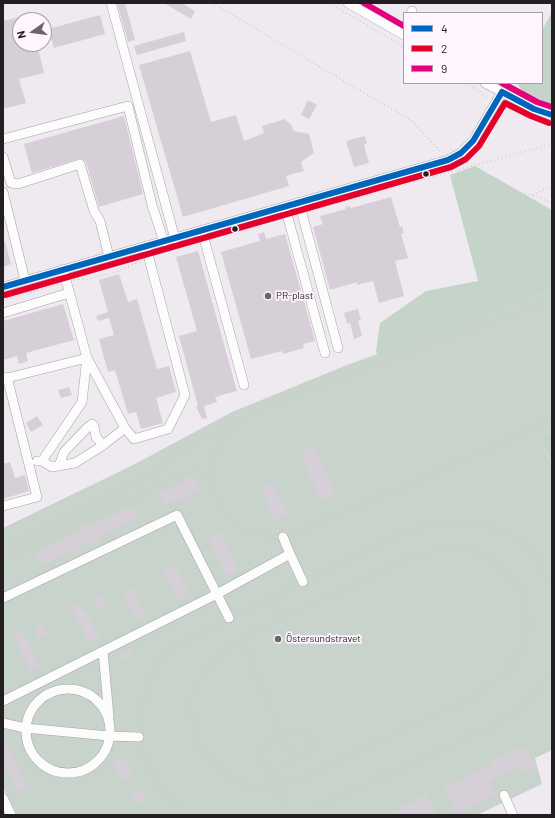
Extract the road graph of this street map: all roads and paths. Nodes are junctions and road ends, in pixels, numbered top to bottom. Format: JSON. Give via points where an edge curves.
{"nodes":[{"id":1,"x":111,"y":3,"type":"edge"},
{"id":2,"x":212,"y":3,"type":"edge"},
{"id":3,"x":329,"y":3,"type":"edge"},
{"id":4,"x":348,"y":3,"type":"edge"},
{"id":5,"x":403,"y":31,"type":"edge"},
{"id":6,"x":403,"y":46,"type":"edge"},
{"id":7,"x":468,"y":84,"type":"edge"},
{"id":8,"x":487,"y":84,"type":"edge"},
{"id":9,"x":502,"y":92,"type":"junction"},
{"id":10,"x":494,"y":104,"type":"junction"},
{"id":11,"x":552,"y":115,"type":"edge"},
{"id":12,"x":552,"y":125,"type":"edge"},
{"id":13,"x":3,"y":139,"type":"edge"},
{"id":14,"x":552,"y":144,"type":"edge"},
{"id":15,"x":3,"y":157,"type":"edge"},
{"id":16,"x":448,"y":160,"type":"junction"},
{"id":17,"x":456,"y":170,"type":"junction"},
{"id":18,"x":552,"y":186,"type":"edge"},
{"id":19,"x":3,"y":192,"type":"edge"},
{"id":20,"x":532,"y":195,"type":"junction"},
{"id":21,"x":299,"y":202,"type":"junction"},
{"id":22,"x":552,"y":203,"type":"edge"},
{"id":23,"x":285,"y":207,"type":"junction"},
{"id":24,"x":302,"y":213,"type":"junction"},
{"id":25,"x":288,"y":217,"type":"junction"},
{"id":26,"x":202,"y":231,"type":"junction"},
{"id":27,"x":175,"y":238,"type":"junction"},
{"id":28,"x":204,"y":241,"type":"junction"},
{"id":29,"x":164,"y":242,"type":"junction"},
{"id":30,"x":146,"y":247,"type":"junction"},
{"id":31,"x":109,"y":257,"type":"junction"},
{"id":32,"x":149,"y":257,"type":"junction"},
{"id":33,"x":63,"y":270,"type":"junction"},
{"id":34,"x":25,"y":280,"type":"junction"},
{"id":35,"x":66,"y":282,"type":"junction"},
{"id":36,"x":3,"y":287,"type":"edge"},
{"id":37,"x":69,"y":294,"type":"junction"},
{"id":38,"x":552,"y":299,"type":"edge"},
{"id":39,"x":3,"y":300,"type":"edge"},
{"id":40,"x":3,"y":313,"type":"edge"},
{"id":41,"x":338,"y":348,"type":"dead end"},
{"id":42,"x":325,"y":353,"type":"dead end"},
{"id":43,"x":87,"y":358,"type":"junction"},
{"id":44,"x":5,"y":378,"type":"edge"},
{"id":45,"x":244,"y":385,"type":"dead end"},
{"id":46,"x":251,"y":411,"type":"junction"},
{"id":47,"x":552,"y":420,"type":"edge"},
{"id":48,"x":125,"y":428,"type":"junction"},
{"id":49,"x":103,"y":445,"type":"junction"},
{"id":50,"x":29,"y":461,"type":"junction"},
{"id":51,"x":42,"y":461,"type":"junction"},
{"id":52,"x":59,"y":466,"type":"junction"},
{"id":53,"x":211,"y":483,"type":"junction"},
{"id":54,"x":3,"y":506,"type":"edge"},
{"id":55,"x":283,"y":537,"type":"junction"},
{"id":56,"x":3,"y":548,"type":"edge"},
{"id":57,"x":290,"y":554,"type":"junction"},
{"id":58,"x":3,"y":561,"type":"edge"},
{"id":59,"x":303,"y":582,"type":"junction"},
{"id":60,"x":552,"y":587,"type":"edge"},
{"id":61,"x":217,"y":594,"type":"junction"},
{"id":62,"x":3,"y":598,"type":"edge"},
{"id":63,"x":270,"y":598,"type":"junction"},
{"id":64,"x":229,"y":618,"type":"junction"},
{"id":65,"x":280,"y":619,"type":"junction"},
{"id":66,"x":242,"y":639,"type":"junction"},
{"id":67,"x":103,"y":651,"type":"junction"},
{"id":68,"x":552,"y":668,"type":"edge"},
{"id":69,"x":56,"y":674,"type":"junction"},
{"id":70,"x":51,"y":693,"type":"junction"},
{"id":71,"x":3,"y":701,"type":"edge"},
{"id":72,"x":110,"y":722,"type":"junction"},
{"id":73,"x":3,"y":723,"type":"edge"},
{"id":74,"x":25,"y":728,"type":"junction"},
{"id":75,"x":109,"y":736,"type":"junction"},
{"id":76,"x":139,"y":737,"type":"junction"},
{"id":77,"x":282,"y":738,"type":"junction"},
{"id":78,"x":292,"y":762,"type":"junction"},
{"id":79,"x":268,"y":770,"type":"junction"},
{"id":80,"x":275,"y":787,"type":"junction"},
{"id":81,"x":504,"y":795,"type":"dead end"},
{"id":82,"x":3,"y":798,"type":"edge"},
{"id":83,"x":11,"y":815,"type":"edge"},
{"id":84,"x":187,"y":815,"type":"edge"},
{"id":85,"x":289,"y":815,"type":"edge"},
{"id":86,"x":300,"y":815,"type":"edge"},
{"id":87,"x":513,"y":815,"type":"edge"}],
"edges":[{"from":1,"to":27,"type":"street"},
{"from":2,"to":16,"type":"path","via":[[412,121]]},
{"from":3,"to":6,"type":"path"},
{"from":4,"to":5,"type":"street"},
{"from":7,"to":10,"type":"path"},
{"from":8,"to":9,"type":"street"},
{"from":9,"to":10,"type":"street"},
{"from":9,"to":11,"type":"street","via":[[534,110]]},
{"from":10,"to":12,"type":"path","via":[[501,109],[511,109],[535,121]]},
{"from":10,"to":16,"type":"street","via":[[473,141],[461,153]]},
{"from":13,"to":29,"type":"street","via":[[128,106],[152,205]]},
{"from":14,"to":17,"type":"path"},
{"from":15,"to":31,"type":"street","via":[[11,183],[18,184],[80,164],[94,211],[100,221]]},
{"from":16,"to":17,"type":"path"},
{"from":16,"to":21,"type":"street"},
{"from":17,"to":20,"type":"path","via":[[488,185]]},
{"from":17,"to":24,"type":"path"},
{"from":18,"to":20,"type":"path"},
{"from":19,"to":34,"type":"street"},
{"from":20,"to":22,"type":"path"},
{"from":21,"to":23,"type":"street"},
{"from":21,"to":24,"type":"street"},
{"from":23,"to":25,"type":"street"},
{"from":23,"to":26,"type":"street"},
{"from":24,"to":41,"type":"street"},
{"from":25,"to":28,"type":"path"},
{"from":25,"to":42,"type":"street"},
{"from":26,"to":27,"type":"street"},
{"from":26,"to":28,"type":"street"},
{"from":27,"to":29,"type":"street"},
{"from":28,"to":32,"type":"path"},
{"from":28,"to":45,"type":"street"},
{"from":29,"to":30,"type":"street"},
{"from":30,"to":31,"type":"street"},
{"from":30,"to":32,"type":"street"},
{"from":31,"to":33,"type":"street"},
{"from":32,"to":35,"type":"path","via":[[116,272]]},
{"from":32,"to":48,"type":"street","via":[[186,395],[168,429],[134,438]]},
{"from":33,"to":34,"type":"street"},
{"from":33,"to":35,"type":"street"},
{"from":34,"to":36,"type":"street"},
{"from":35,"to":37,"type":"street"},
{"from":35,"to":39,"type":"path"},
{"from":37,"to":40,"type":"street"},
{"from":37,"to":43,"type":"street"},
{"from":38,"to":46,"type":"path"},
{"from":43,"to":44,"type":"street"},
{"from":43,"to":48,"type":"street"},
{"from":43,"to":51,"type":"street","via":[[82,402]]},
{"from":44,"to":50,"type":"street"},
{"from":46,"to":53,"type":"path","via":[[225,433],[211,467]]},
{"from":46,"to":56,"type":"path","via":[[211,430],[148,476]]},
{"from":47,"to":55,"type":"path","via":[[406,486]]},
{"from":48,"to":49,"type":"street"},
{"from":49,"to":52,"type":"street","via":[[75,463]]},
{"from":49,"to":52,"type":"street","via":[[96,437],[92,424],[64,452]]},
{"from":50,"to":51,"type":"street"},
{"from":50,"to":54,"type":"street","via":[[37,497]]},
{"from":51,"to":52,"type":"street","via":[[52,467]]},
{"from":53,"to":55,"type":"path","via":[[225,513],[239,528],[256,535]]},
{"from":53,"to":58,"type":"path","via":[[202,474],[187,472]]},
{"from":55,"to":57,"type":"street"},
{"from":57,"to":59,"type":"street"},
{"from":57,"to":61,"type":"street"},
{"from":59,"to":60,"type":"path","via":[[411,530],[433,523],[452,521],[473,522],[494,528],[514,538],[533,555]]},
{"from":59,"to":63,"type":"path"},
{"from":61,"to":62,"type":"street","via":[[178,515]]},
{"from":61,"to":64,"type":"street"},
{"from":61,"to":67,"type":"street"},
{"from":63,"to":64,"type":"path"},
{"from":63,"to":65,"type":"path"},
{"from":64,"to":76,"type":"path","via":[[180,643],[158,664],[150,677],[142,704]]},
{"from":65,"to":66,"type":"path"},
{"from":65,"to":80,"type":"path","via":[[411,558],[452,546],[476,550],[508,572],[519,587],[526,605],[528,622],[522,650],[504,675],[490,686],[470,698],[290,783]]},
{"from":66,"to":77,"type":"path"},
{"from":66,"to":80,"type":"path","via":[[204,669],[191,699],[193,727],[202,750],[230,778],[255,786]]},
{"from":67,"to":69,"type":"street"},
{"from":67,"to":72,"type":"street"},
{"from":68,"to":86,"type":"path","via":[[531,699],[496,725]]},
{"from":69,"to":70,"type":"street"},
{"from":69,"to":71,"type":"street"},
{"from":70,"to":72,"type":"street","via":[[65,689],[80,691],[93,697]]},
{"from":70,"to":74,"type":"street","via":[[39,700],[30,711]]},
{"from":72,"to":75,"type":"street"},
{"from":73,"to":74,"type":"street"},
{"from":74,"to":75,"type":"street"},
{"from":74,"to":75,"type":"street","via":[[30,751],[38,762],[49,770],[62,773],[76,773],[99,760]]},
{"from":75,"to":76,"type":"street"},
{"from":76,"to":84,"type":"path","via":[[144,758],[162,792]]},
{"from":77,"to":78,"type":"path"},
{"from":77,"to":78,"type":"path","via":[[294,732],[303,731],[310,734],[313,743],[311,749],[306,755]]},
{"from":77,"to":79,"type":"path","via":[[264,746],[260,756]]},
{"from":78,"to":79,"type":"path","via":[[275,770]]},
{"from":79,"to":80,"type":"path"},
{"from":80,"to":85,"type":"path"},
{"from":81,"to":87,"type":"street"},
{"from":82,"to":83,"type":"street"}]}
